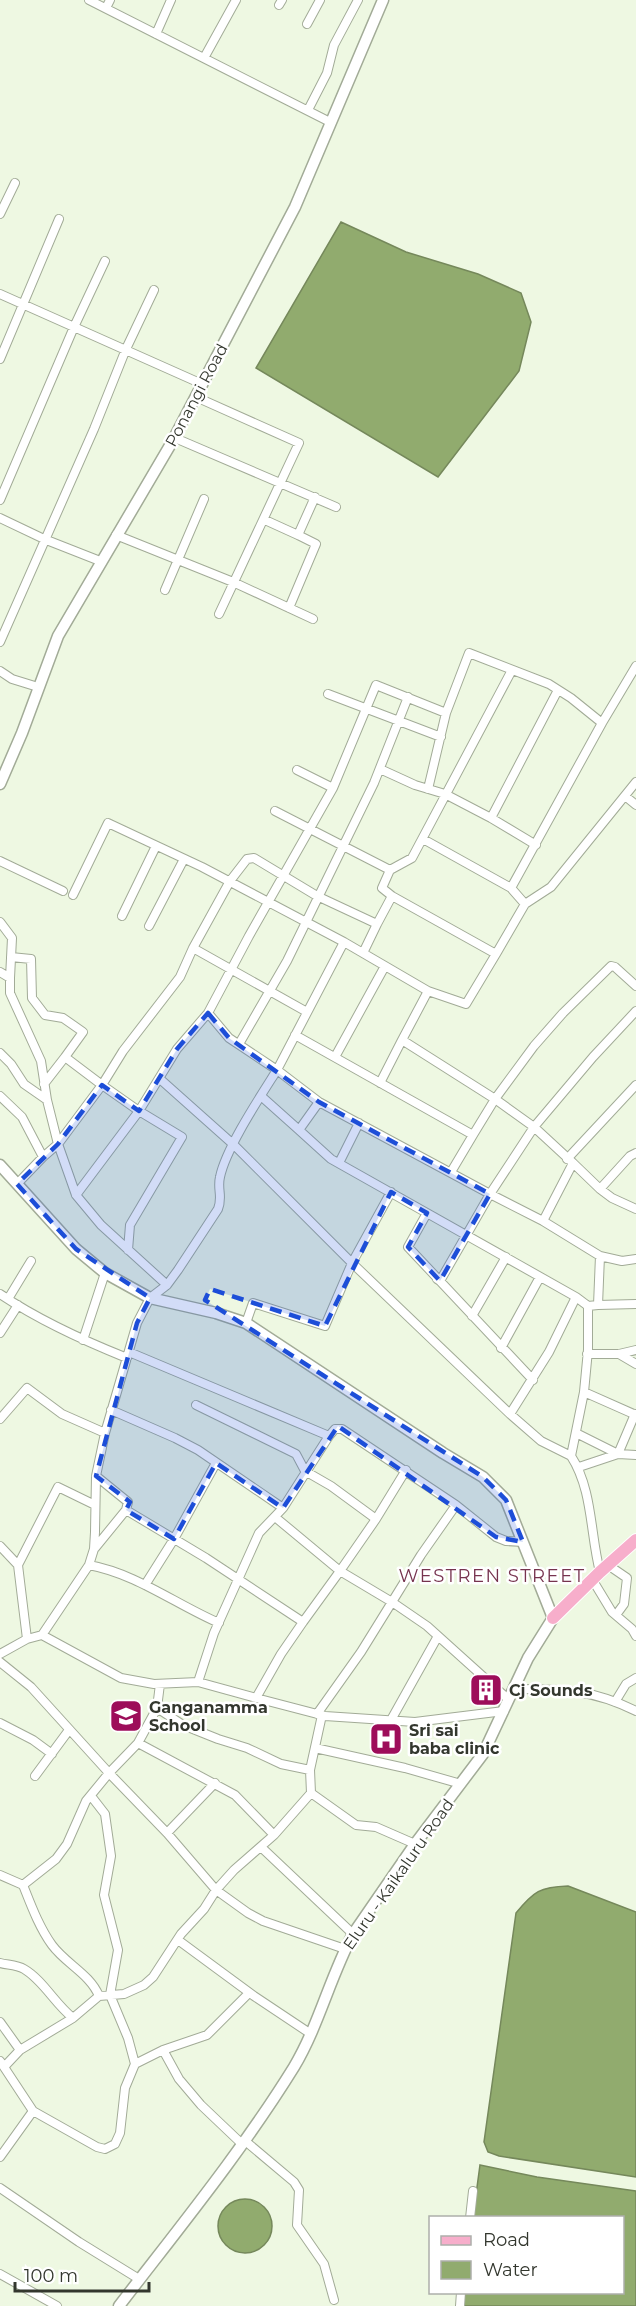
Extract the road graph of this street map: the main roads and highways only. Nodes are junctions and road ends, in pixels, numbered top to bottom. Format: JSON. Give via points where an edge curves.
{"nodes":[{"id":1,"x":383,"y":0,"type":"edge"},
{"id":2,"x":0,"y":784,"type":"edge"},
{"id":3,"x":0,"y":1165,"type":"edge"},
{"id":4,"x":636,"y":1540,"type":"edge"},
{"id":5,"x":554,"y":1618,"type":"junction"},
{"id":6,"x":119,"y":2306,"type":"edge"}],
"edges":[{"from":1,"to":2,"type":"main road","name":"Ponangi Road","via":[[295,207],[175,438],[58,636]]},
{"from":3,"to":5,"type":"main road","via":[[76,1250],[105,1273],[150,1298],[246,1323],[483,1477],[506,1500]]},
{"from":4,"to":5,"type":"main road"},
{"from":5,"to":6,"type":"main road","name":"Eluru - Kaikaluru Road","via":[[528,1658],[483,1754],[353,1934],[294,2066],[243,2142]]}]}
